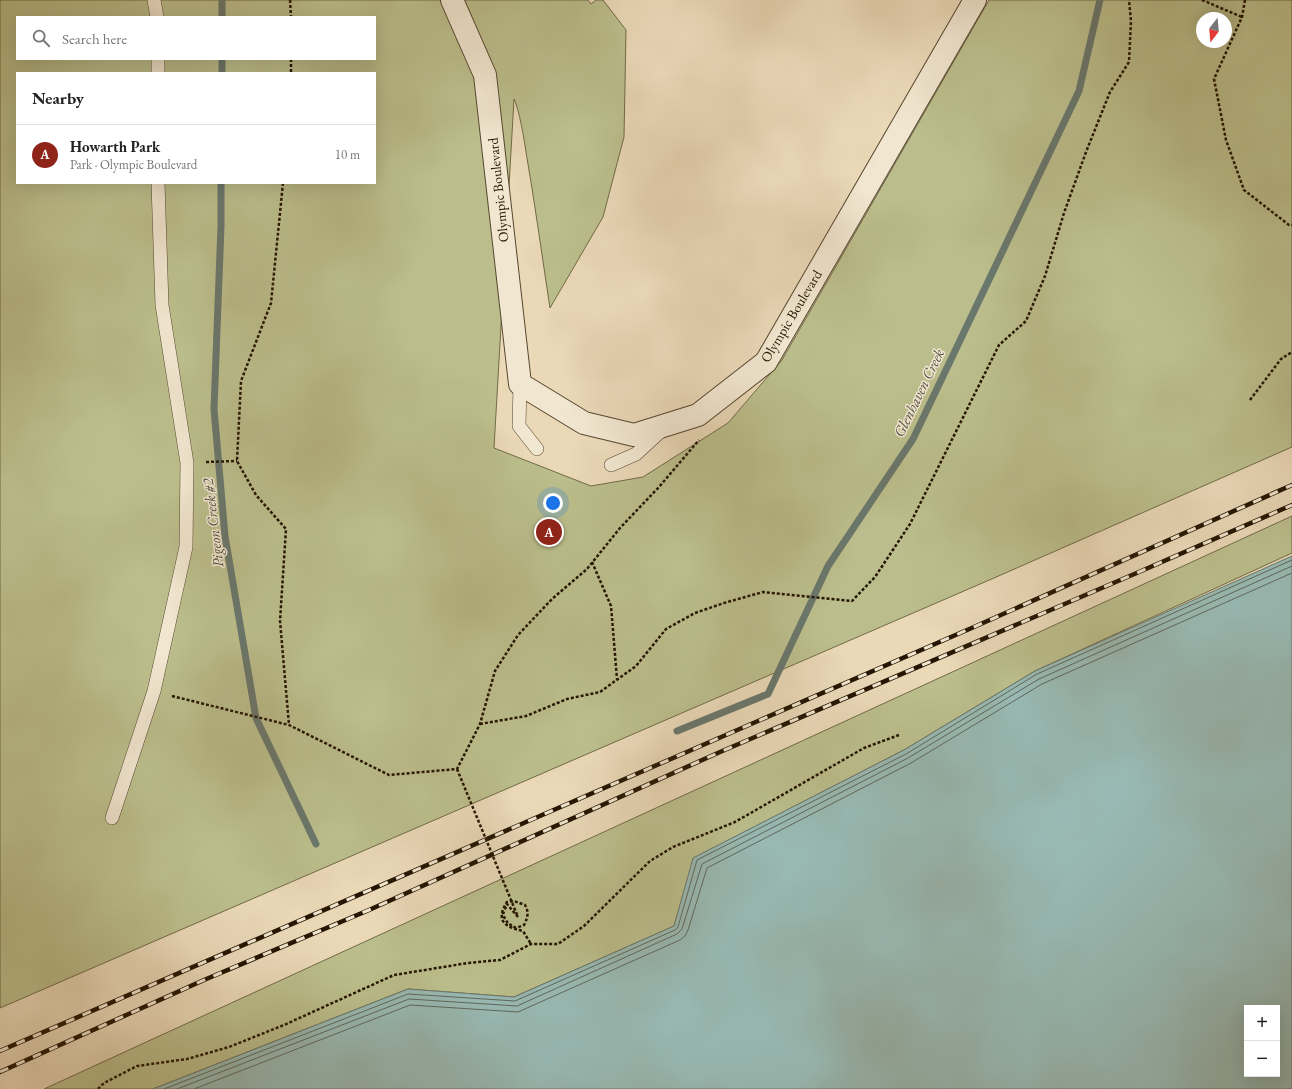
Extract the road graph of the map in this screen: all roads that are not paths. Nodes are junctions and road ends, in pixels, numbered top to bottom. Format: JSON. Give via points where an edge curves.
{"nodes":[{"id":1,"x":154,"y":0,"type":"edge"},
{"id":2,"x":452,"y":0,"type":"edge"},
{"id":3,"x":975,"y":0,"type":"edge"},
{"id":4,"x":157,"y":16,"type":"edge"},
{"id":5,"x":158,"y":60,"type":"edge"},
{"id":6,"x":158,"y":72,"type":"edge"},
{"id":7,"x":158,"y":184,"type":"edge"},
{"id":8,"x":520,"y":384,"type":"junction"},
{"id":9,"x":668,"y":424,"type":"junction"},
{"id":10,"x":537,"y":449,"type":"dead end"},
{"id":11,"x":611,"y":465,"type":"dead end"},
{"id":12,"x":112,"y":818,"type":"dead end"}],
"edges":[{"from":1,"to":4,"type":"lane"},
{"from":2,"to":8,"type":"street","name":"Olympic Boulevard","via":[[485,75]]},
{"from":3,"to":9,"type":"street","name":"Olympic Boulevard","via":[[766,362],[698,415]]},
{"from":5,"to":6,"type":"lane"},
{"from":7,"to":12,"type":"lane","via":[[162,305],[187,463],[186,547],[154,691]]},
{"from":8,"to":9,"type":"street","name":"Olympic Boulevard","via":[[584,423],[634,434]]},
{"from":8,"to":10,"type":"lane","via":[[519,426]]},
{"from":9,"to":11,"type":"lane","via":[[636,454]]}]}
